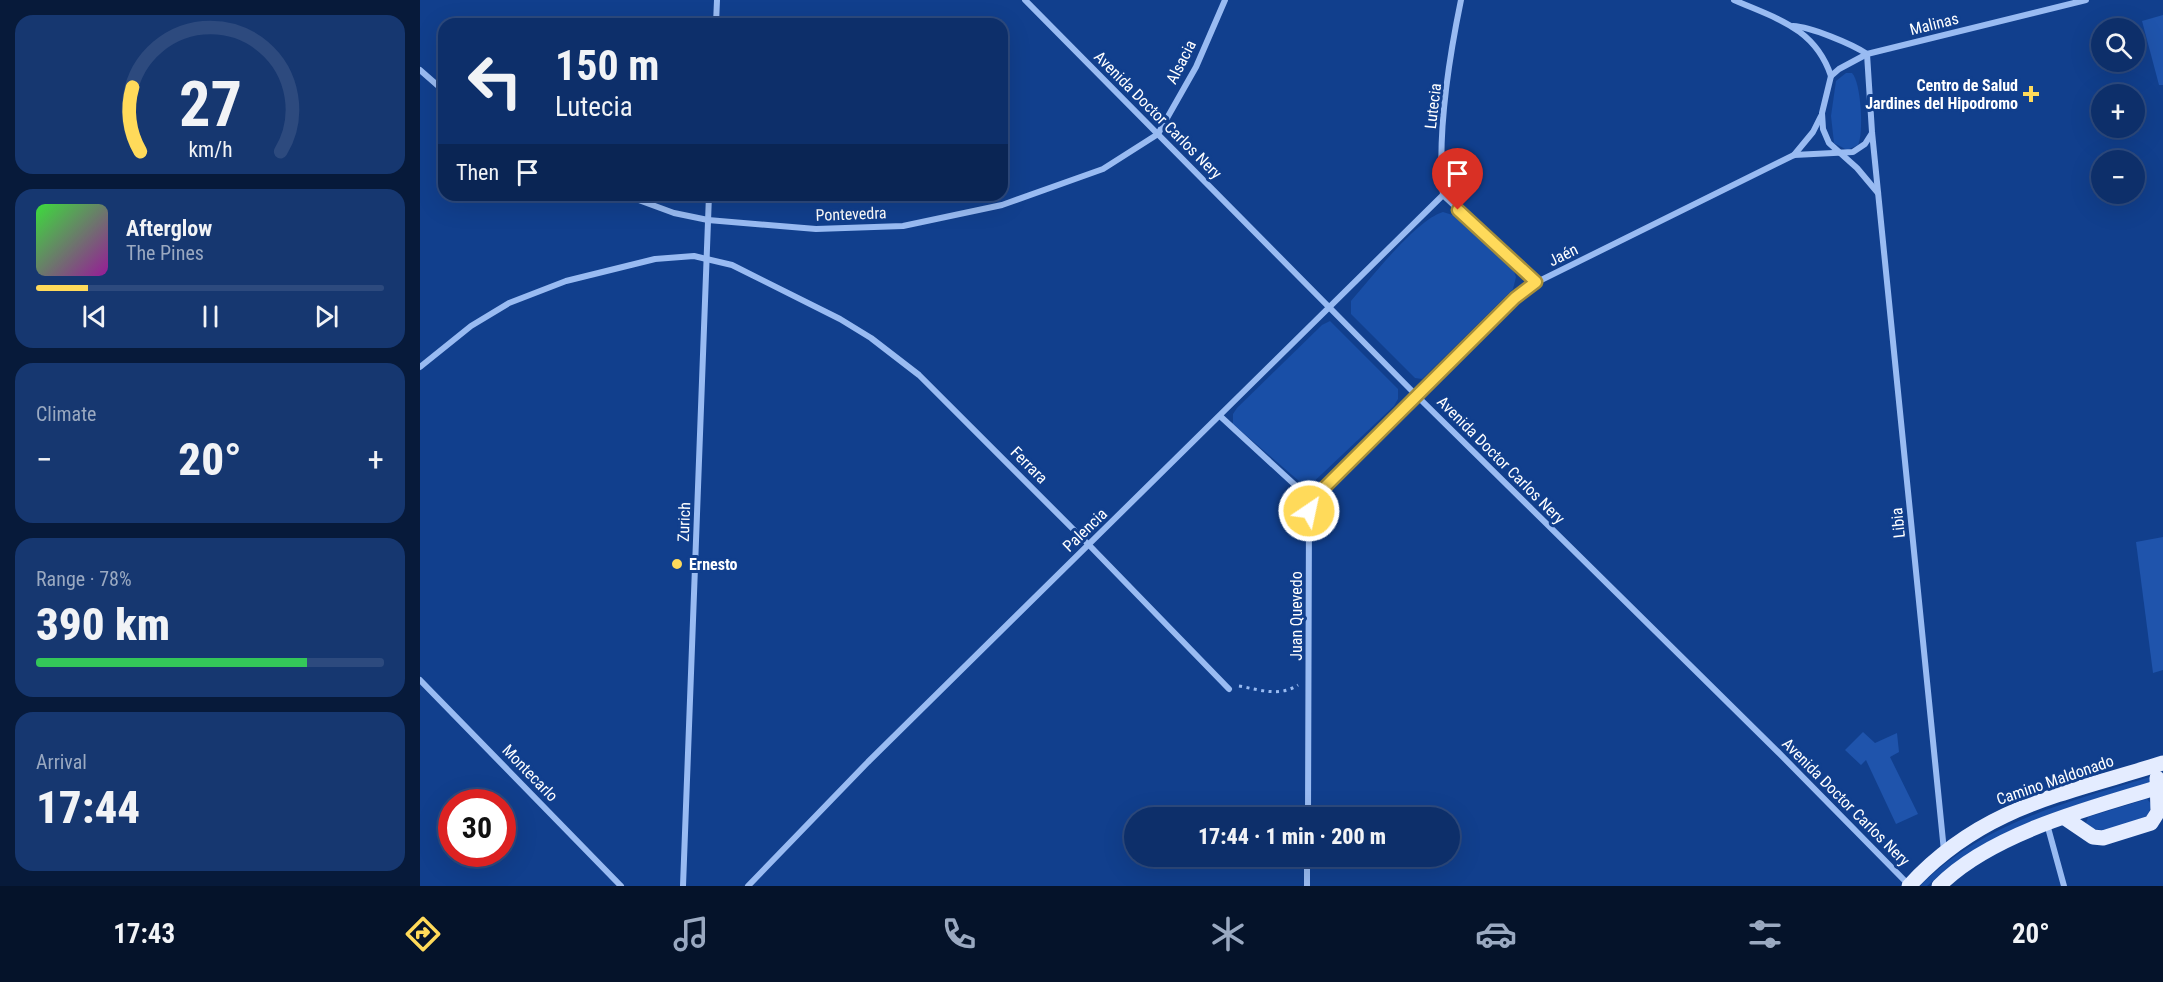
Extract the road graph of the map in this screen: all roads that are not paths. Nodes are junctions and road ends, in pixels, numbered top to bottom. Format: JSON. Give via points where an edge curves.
{"nodes":[{"id":1,"x":717,"y":0,"type":"edge"},
{"id":2,"x":1025,"y":0,"type":"edge"},
{"id":3,"x":1225,"y":0,"type":"edge"},
{"id":4,"x":1461,"y":0,"type":"edge"},
{"id":5,"x":1734,"y":0,"type":"edge"},
{"id":6,"x":2086,"y":0,"type":"edge"},
{"id":7,"x":716,"y":18,"type":"edge"},
{"id":8,"x":1793,"y":26,"type":"junction"},
{"id":9,"x":1867,"y":54,"type":"junction"},
{"id":10,"x":420,"y":70,"type":"edge"},
{"id":11,"x":1831,"y":76,"type":"junction"},
{"id":12,"x":438,"y":86,"type":"edge"},
{"id":13,"x":1822,"y":113,"type":"junction"},
{"id":14,"x":1872,"y":132,"type":"junction"},
{"id":15,"x":1158,"y":134,"type":"junction"},
{"id":16,"x":1839,"y":154,"type":"junction"},
{"id":17,"x":1794,"y":155,"type":"junction"},
{"id":18,"x":1879,"y":194,"type":"junction"},
{"id":19,"x":1443,"y":195,"type":"junction"},
{"id":20,"x":641,"y":201,"type":"edge"},
{"id":21,"x":709,"y":201,"type":"edge"},
{"id":22,"x":708,"y":220,"type":"junction"},
{"id":23,"x":708,"y":257,"type":"junction"},
{"id":24,"x":1536,"y":282,"type":"junction"},
{"id":25,"x":1329,"y":307,"type":"junction"},
{"id":26,"x":420,"y":367,"type":"edge"},
{"id":27,"x":1417,"y":396,"type":"junction"},
{"id":28,"x":1220,"y":417,"type":"junction"},
{"id":29,"x":1309,"y":511,"type":"junction"},
{"id":30,"x":1090,"y":545,"type":"junction"},
{"id":31,"x":420,"y":680,"type":"edge"},
{"id":32,"x":1229,"y":689,"type":"road end"},
{"id":33,"x":2158,"y":764,"type":"edge"},
{"id":34,"x":2161,"y":787,"type":"edge"},
{"id":35,"x":1308,"y":807,"type":"edge"},
{"id":36,"x":2065,"y":818,"type":"junction"},
{"id":37,"x":2047,"y":824,"type":"junction"},
{"id":38,"x":1944,"y":851,"type":"junction"},
{"id":39,"x":1307,"y":867,"type":"edge"},
{"id":40,"x":621,"y":886,"type":"edge"},
{"id":41,"x":683,"y":886,"type":"edge"},
{"id":42,"x":748,"y":886,"type":"edge"},
{"id":43,"x":1307,"y":886,"type":"edge"},
{"id":44,"x":1909,"y":886,"type":"edge"},
{"id":45,"x":1939,"y":886,"type":"edge"},
{"id":46,"x":2064,"y":886,"type":"edge"}],
"edges":[{"from":1,"to":7,"type":"street"},
{"from":2,"to":15,"type":"street","name":"Avenida Doctor Carlos Nery"},
{"from":3,"to":15,"type":"street","name":"Alsacia","via":[[1196,67]]},
{"from":4,"to":19,"type":"street","name":"Lutecia","via":[[1441,152]]},
{"from":5,"to":8,"type":"street"},
{"from":6,"to":9,"type":"street","name":"Malinas"},
{"from":8,"to":9,"type":"street","via":[[1856,46]]},
{"from":8,"to":11,"type":"street","via":[[1821,51]]},
{"from":9,"to":11,"type":"street","name":"Malinas"},
{"from":9,"to":14,"type":"street","name":"Libia"},
{"from":10,"to":12,"type":"street"},
{"from":11,"to":13,"type":"street"},
{"from":13,"to":16,"type":"street","via":[[1823,129]]},
{"from":13,"to":17,"type":"street","name":"Jaén","via":[[1813,132]]},
{"from":14,"to":16,"type":"street","via":[[1865,144],[1853,152]]},
{"from":14,"to":18,"type":"street","name":"Libia"},
{"from":15,"to":22,"type":"street","name":"Pontevedra","via":[[1103,169],[1002,204],[933,221],[816,230]]},
{"from":15,"to":25,"type":"street","name":"Avenida Doctor Carlos Nery"},
{"from":16,"to":17,"type":"street","name":"Jaén"},
{"from":16,"to":18,"type":"street"},
{"from":17,"to":24,"type":"street","name":"Jaén"},
{"from":18,"to":38,"type":"street","name":"Libia"},
{"from":19,"to":24,"type":"street"},
{"from":19,"to":25,"type":"street","name":"Palencia"},
{"from":20,"to":22,"type":"street"},
{"from":21,"to":22,"type":"street","name":"Zurich"},
{"from":22,"to":23,"type":"street","name":"Zurich"},
{"from":23,"to":26,"type":"street","via":[[655,259],[542,290],[509,303],[471,326]]},
{"from":23,"to":30,"type":"street","name":"Ferrara","via":[[807,300],[871,338],[938,392]]},
{"from":23,"to":41,"type":"street","name":"Zurich"},
{"from":24,"to":27,"type":"street","name":"Jaén"},
{"from":25,"to":27,"type":"street","name":"Avenida Doctor Carlos Nery"},
{"from":25,"to":28,"type":"street","name":"Palencia"},
{"from":27,"to":29,"type":"street","name":"Jaén","via":[[1315,497]]},
{"from":27,"to":44,"type":"street","name":"Avenida Doctor Carlos Nery"},
{"from":28,"to":29,"type":"street","name":"Juan Quevedo","via":[[1306,496]]},
{"from":28,"to":30,"type":"street","name":"Palencia"},
{"from":29,"to":35,"type":"street","name":"Juan Quevedo"},
{"from":30,"to":32,"type":"street","name":"Ferrara"},
{"from":30,"to":42,"type":"street","name":"Palencia","via":[[868,762]]},
{"from":31,"to":40,"type":"street","name":"Montecarlo"},
{"from":33,"to":34,"type":"main road"},
{"from":33,"to":38,"type":"main road","name":"Camino Maldonado","via":[[2012,811],[1980,826]]},
{"from":34,"to":36,"type":"main road"},
{"from":34,"to":36,"type":"main road","via":[[2156,818],[2133,829],[2093,837]]},
{"from":36,"to":37,"type":"main road"},
{"from":37,"to":45,"type":"main road","via":[[1992,848]]},
{"from":37,"to":46,"type":"street"},
{"from":38,"to":44,"type":"main road","name":"Camino Maldonado"},
{"from":39,"to":43,"type":"street"}]}
